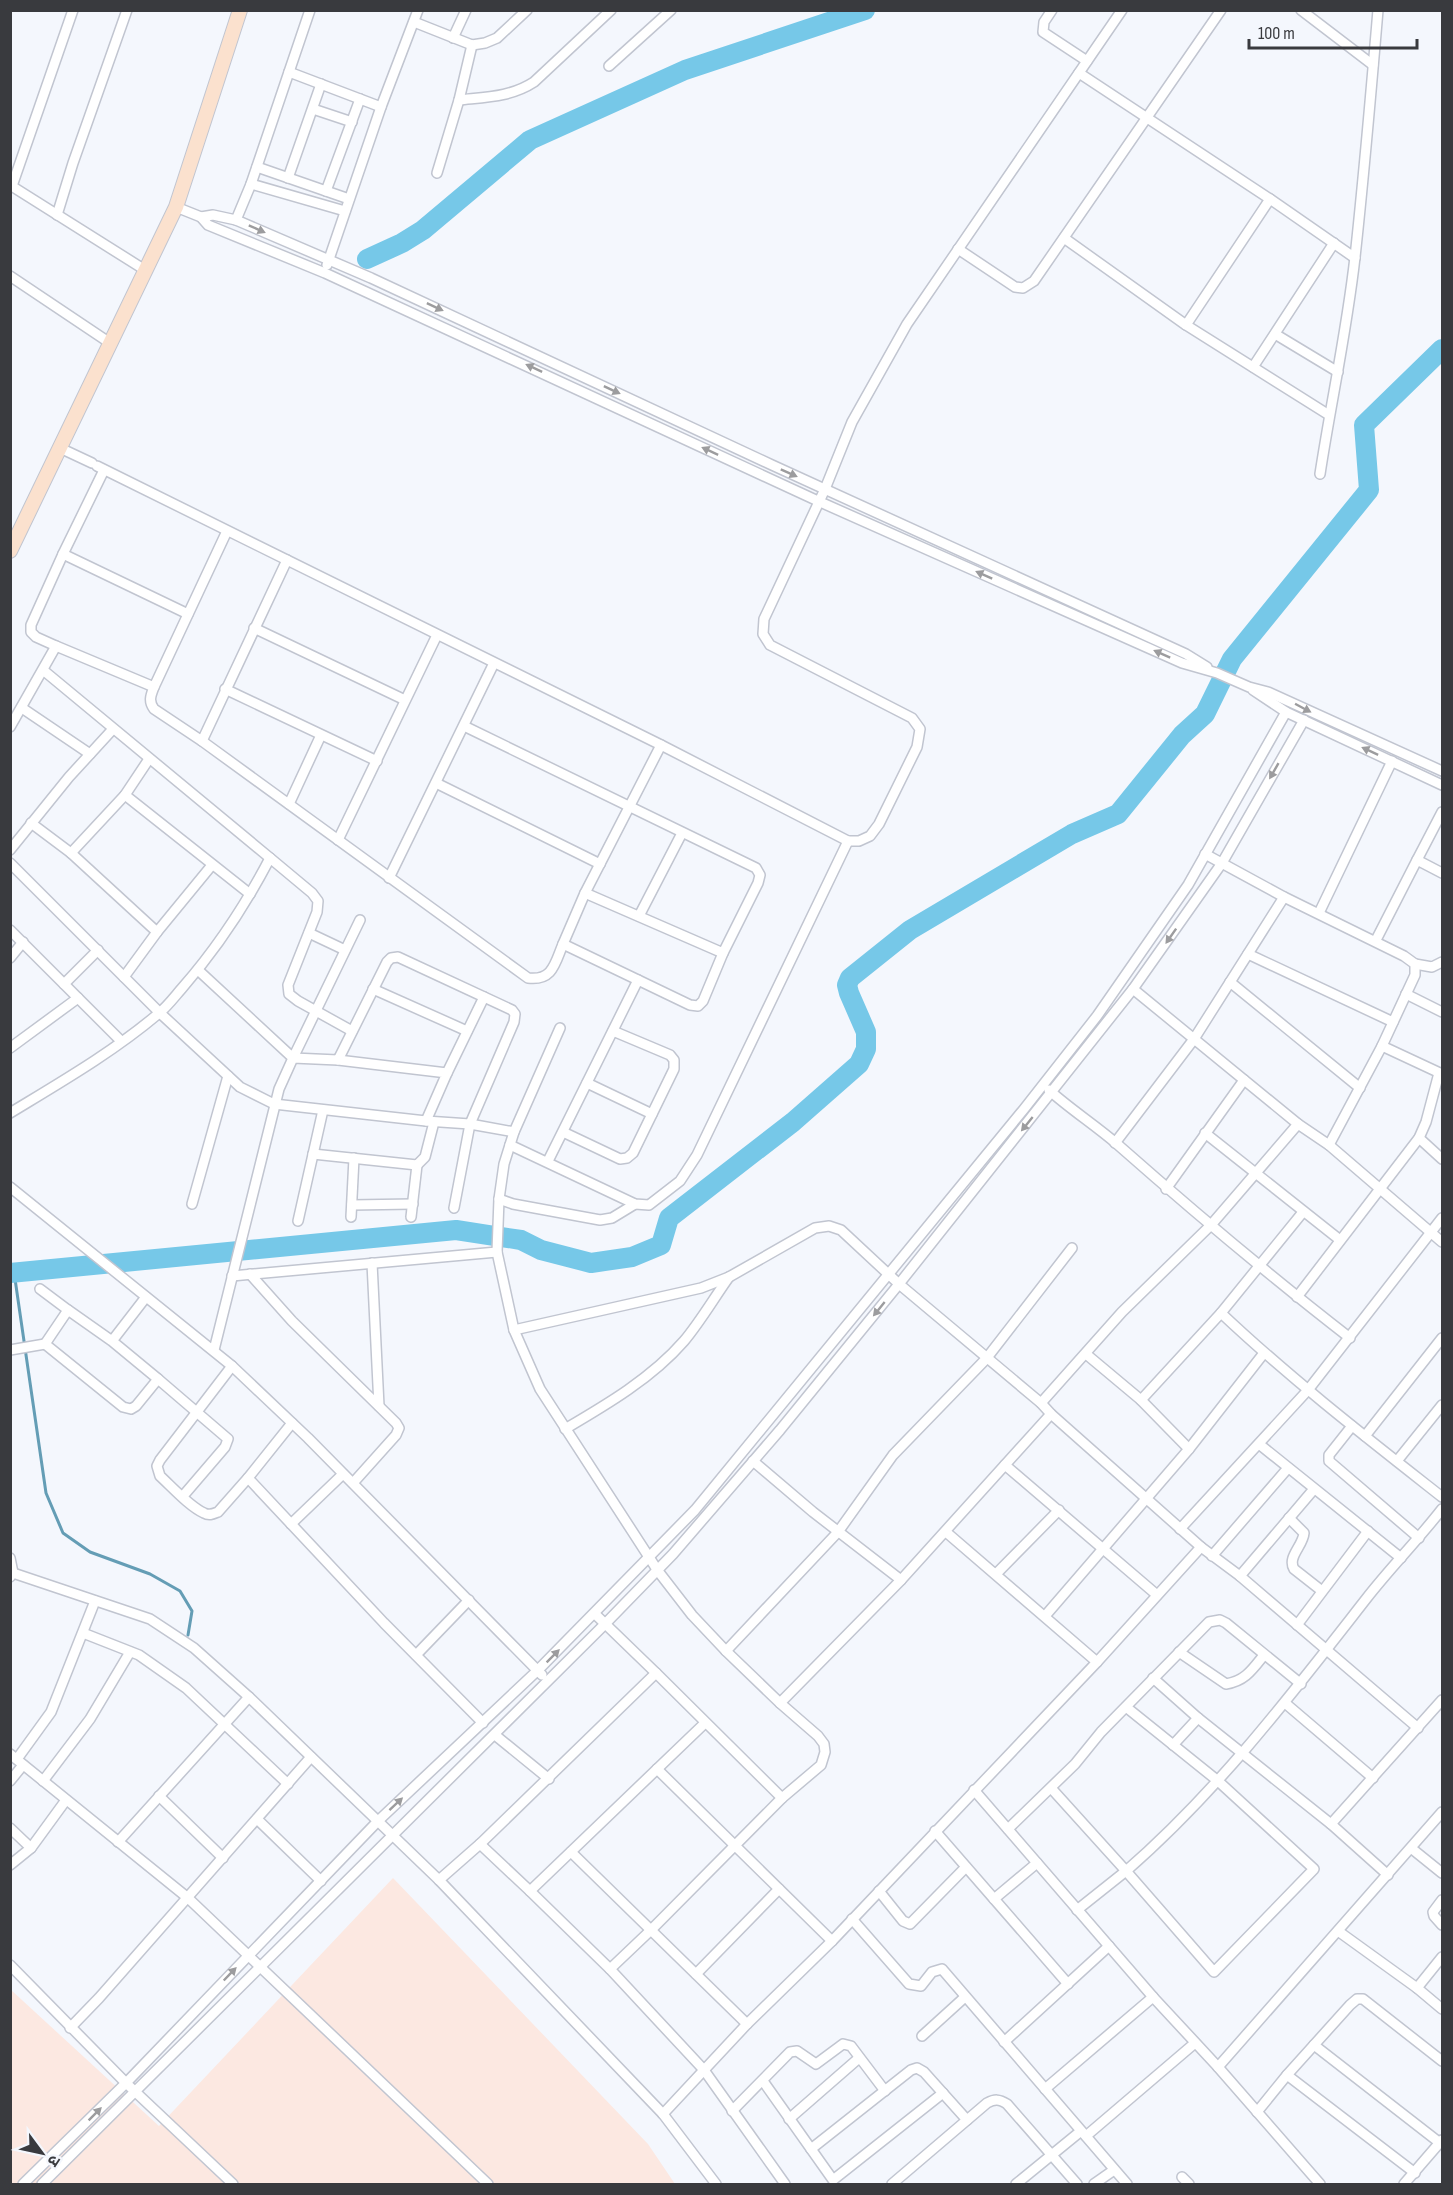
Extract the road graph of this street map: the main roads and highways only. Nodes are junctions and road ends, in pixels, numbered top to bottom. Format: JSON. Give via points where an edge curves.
{"nodes":[{"id":1,"x":240,"y":10,"type":"edge"},
{"id":2,"x":10,"y":551,"type":"edge"}],
"edges":[{"from":1,"to":2,"type":"main road","via":[[176,207]]}]}
